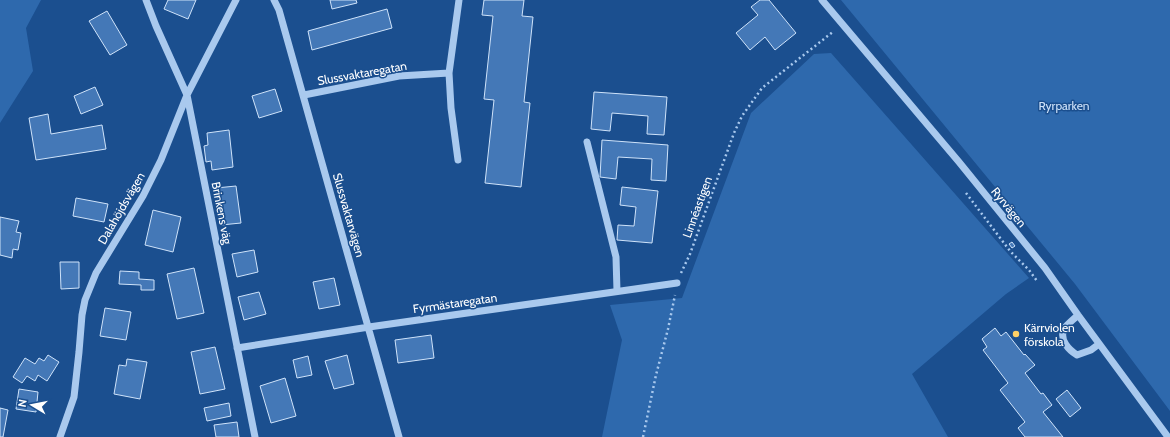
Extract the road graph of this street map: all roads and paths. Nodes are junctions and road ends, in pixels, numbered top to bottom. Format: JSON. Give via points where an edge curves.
{"nodes":[{"id":1,"x":146,"y":0,"type":"edge"},
{"id":2,"x":236,"y":0,"type":"edge"},
{"id":3,"x":274,"y":0,"type":"edge"},
{"id":4,"x":459,"y":0,"type":"edge"},
{"id":5,"x":822,"y":0,"type":"edge"},
{"id":6,"x":842,"y":25,"type":"junction"},
{"id":7,"x":834,"y":31,"type":"junction"},
{"id":8,"x":838,"y":36,"type":"dead end"},
{"id":9,"x":449,"y":73,"type":"junction"},
{"id":10,"x":187,"y":95,"type":"junction"},
{"id":11,"x":304,"y":95,"type":"junction"},
{"id":12,"x":587,"y":142,"type":"dead end"},
{"id":13,"x":458,"y":160,"type":"dead end"},
{"id":14,"x":965,"y":191,"type":"dead end"},
{"id":15,"x":1038,"y":282,"type":"dead end"},
{"id":16,"x":677,"y":283,"type":"junction"},
{"id":17,"x":617,"y":291,"type":"junction"},
{"id":18,"x":1078,"y":315,"type":"junction"},
{"id":19,"x":369,"y":327,"type":"junction"},
{"id":20,"x":1099,"y":344,"type":"junction"},
{"id":21,"x":237,"y":348,"type":"junction"},
{"id":22,"x":60,"y":437,"type":"edge"},
{"id":23,"x":255,"y":437,"type":"edge"},
{"id":24,"x":399,"y":437,"type":"edge"},
{"id":25,"x":643,"y":437,"type":"edge"},
{"id":26,"x":1168,"y":437,"type":"edge"}],
"edges":[{"from":1,"to":10,"type":"street","name":"Brinkens väg"},
{"from":2,"to":10,"type":"street","name":"Dalahöjdsvägen"},
{"from":3,"to":11,"type":"street","name":"Slussvaktarvägen"},
{"from":4,"to":9,"type":"street"},
{"from":5,"to":6,"type":"street","name":"Ryrvägen"},
{"from":6,"to":7,"type":"path","name":"Linnéastigen"},
{"from":6,"to":18,"type":"street","name":"Ryrvägen","via":[[959,162],[1045,268]]},
{"from":7,"to":8,"type":"path"},
{"from":7,"to":16,"type":"path","name":"Linnéastigen","via":[[762,88],[742,116]]},
{"from":9,"to":11,"type":"street","name":"Slussvaktaregatan","via":[[399,76]]},
{"from":9,"to":13,"type":"street"},
{"from":10,"to":21,"type":"street","name":"Brinkens väg"},
{"from":10,"to":22,"type":"street","name":"Dalahöjdsvägen","via":[[161,160],[143,196],[96,273],[85,300],[74,397]]},
{"from":11,"to":19,"type":"street","name":"Slussvaktarvägen"},
{"from":12,"to":17,"type":"street","via":[[616,257]]},
{"from":14,"to":15,"type":"path","via":[[1010,251]]},
{"from":16,"to":17,"type":"street","name":"Fyrmästaregatan"},
{"from":16,"to":25,"type":"path","name":"Linnéastigen"},
{"from":17,"to":19,"type":"street","name":"Fyrmästaregatan"},
{"from":18,"to":20,"type":"street","name":"Ryrvägen"},
{"from":18,"to":20,"type":"street","via":[[1065,328],[1064,342],[1077,355]]},
{"from":19,"to":21,"type":"street","name":"Fyrmästaregatan"},
{"from":19,"to":24,"type":"street","name":"Slussvaktarvägen"},
{"from":20,"to":26,"type":"street","name":"Ryrvägen"},
{"from":21,"to":23,"type":"street","name":"Brinkens väg"}]}
